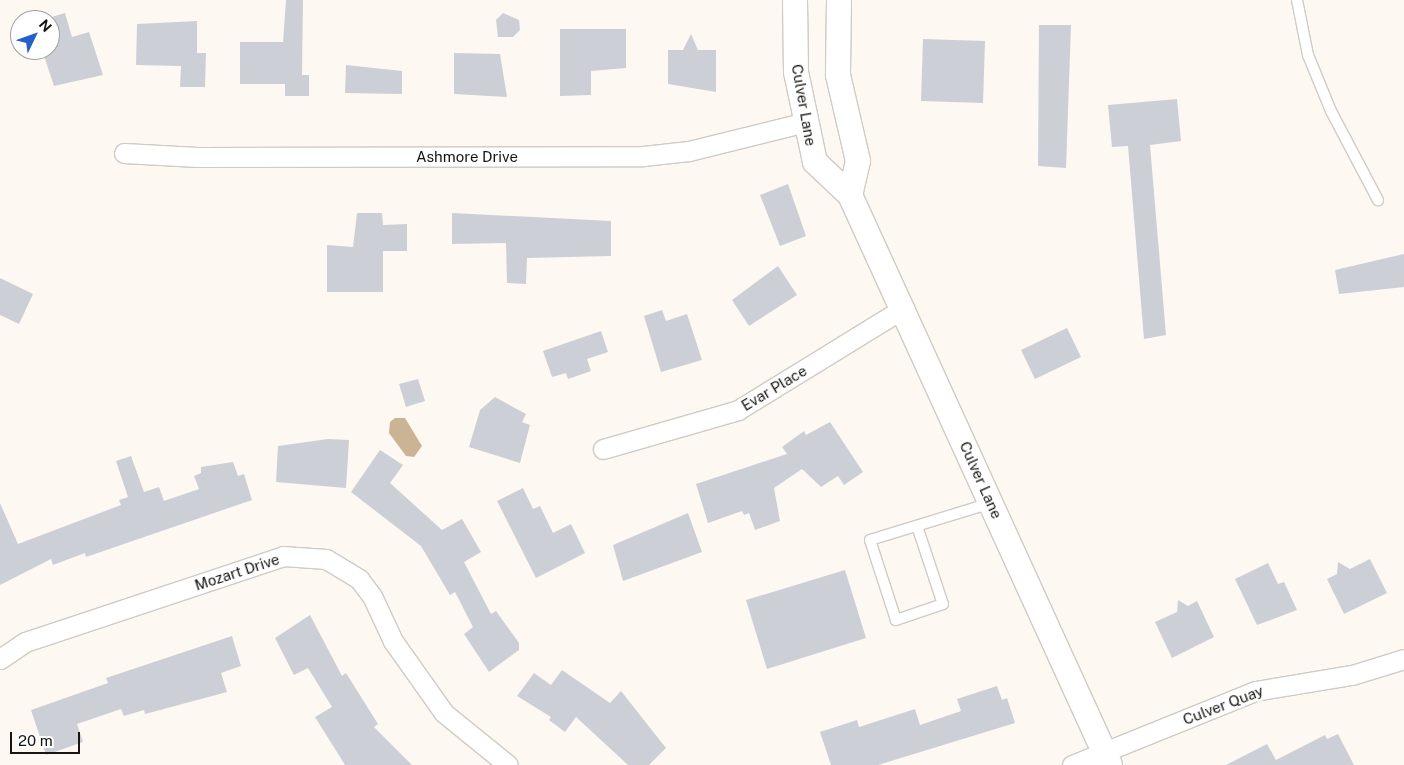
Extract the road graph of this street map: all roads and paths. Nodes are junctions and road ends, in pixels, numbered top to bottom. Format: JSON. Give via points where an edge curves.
{"nodes":[{"id":1,"x":794,"y":0,"type":"edge"},
{"id":2,"x":839,"y":0,"type":"edge"},
{"id":3,"x":1297,"y":0,"type":"edge"},
{"id":4,"x":806,"y":122,"type":"junction"},
{"id":5,"x":124,"y":153,"type":"dead end"},
{"id":6,"x":850,"y":196,"type":"junction"},
{"id":7,"x":1378,"y":200,"type":"dead end"},
{"id":8,"x":904,"y":308,"type":"junction"},
{"id":9,"x":603,"y":449,"type":"dead end"},
{"id":10,"x":991,"y":503,"type":"junction"},
{"id":11,"x":917,"y":526,"type":"junction"},
{"id":12,"x":0,"y":659,"type":"edge"},
{"id":13,"x":1404,"y":659,"type":"edge"},
{"id":14,"x":1108,"y":759,"type":"edge"},
{"id":15,"x":508,"y":765,"type":"edge"},
{"id":16,"x":1072,"y":765,"type":"edge"}],
"edges":[{"from":1,"to":4,"type":"street","name":"Culver Lane","via":[[796,72]]},
{"from":2,"to":6,"type":"street","via":[[838,75],[858,161]]},
{"from":3,"to":7,"type":"lane","via":[[1308,55],[1331,112]]},
{"from":4,"to":5,"type":"street","name":"Ashmore Drive","via":[[689,151],[643,156],[197,157]]},
{"from":4,"to":6,"type":"street","name":"Culver Lane","via":[[815,162]]},
{"from":6,"to":8,"type":"street","name":"Culver Lane"},
{"from":8,"to":9,"type":"street","name":"Evar Place","via":[[738,410]]},
{"from":8,"to":10,"type":"street","name":"Culver Lane"},
{"from":10,"to":11,"type":"lane"},
{"from":10,"to":14,"type":"street","name":"Culver Lane"},
{"from":11,"to":11,"type":"lane","via":[[870,540],[896,620],[942,604]]},
{"from":12,"to":15,"type":"street","name":"Mozart Drive","via":[[24,642],[283,556],[326,559],[359,579],[372,596],[398,648],[444,713]]},
{"from":13,"to":14,"type":"street","name":"Culver Quay","via":[[1352,675],[1255,691]]},
{"from":14,"to":16,"type":"street","name":"Culver Quay"}]}
